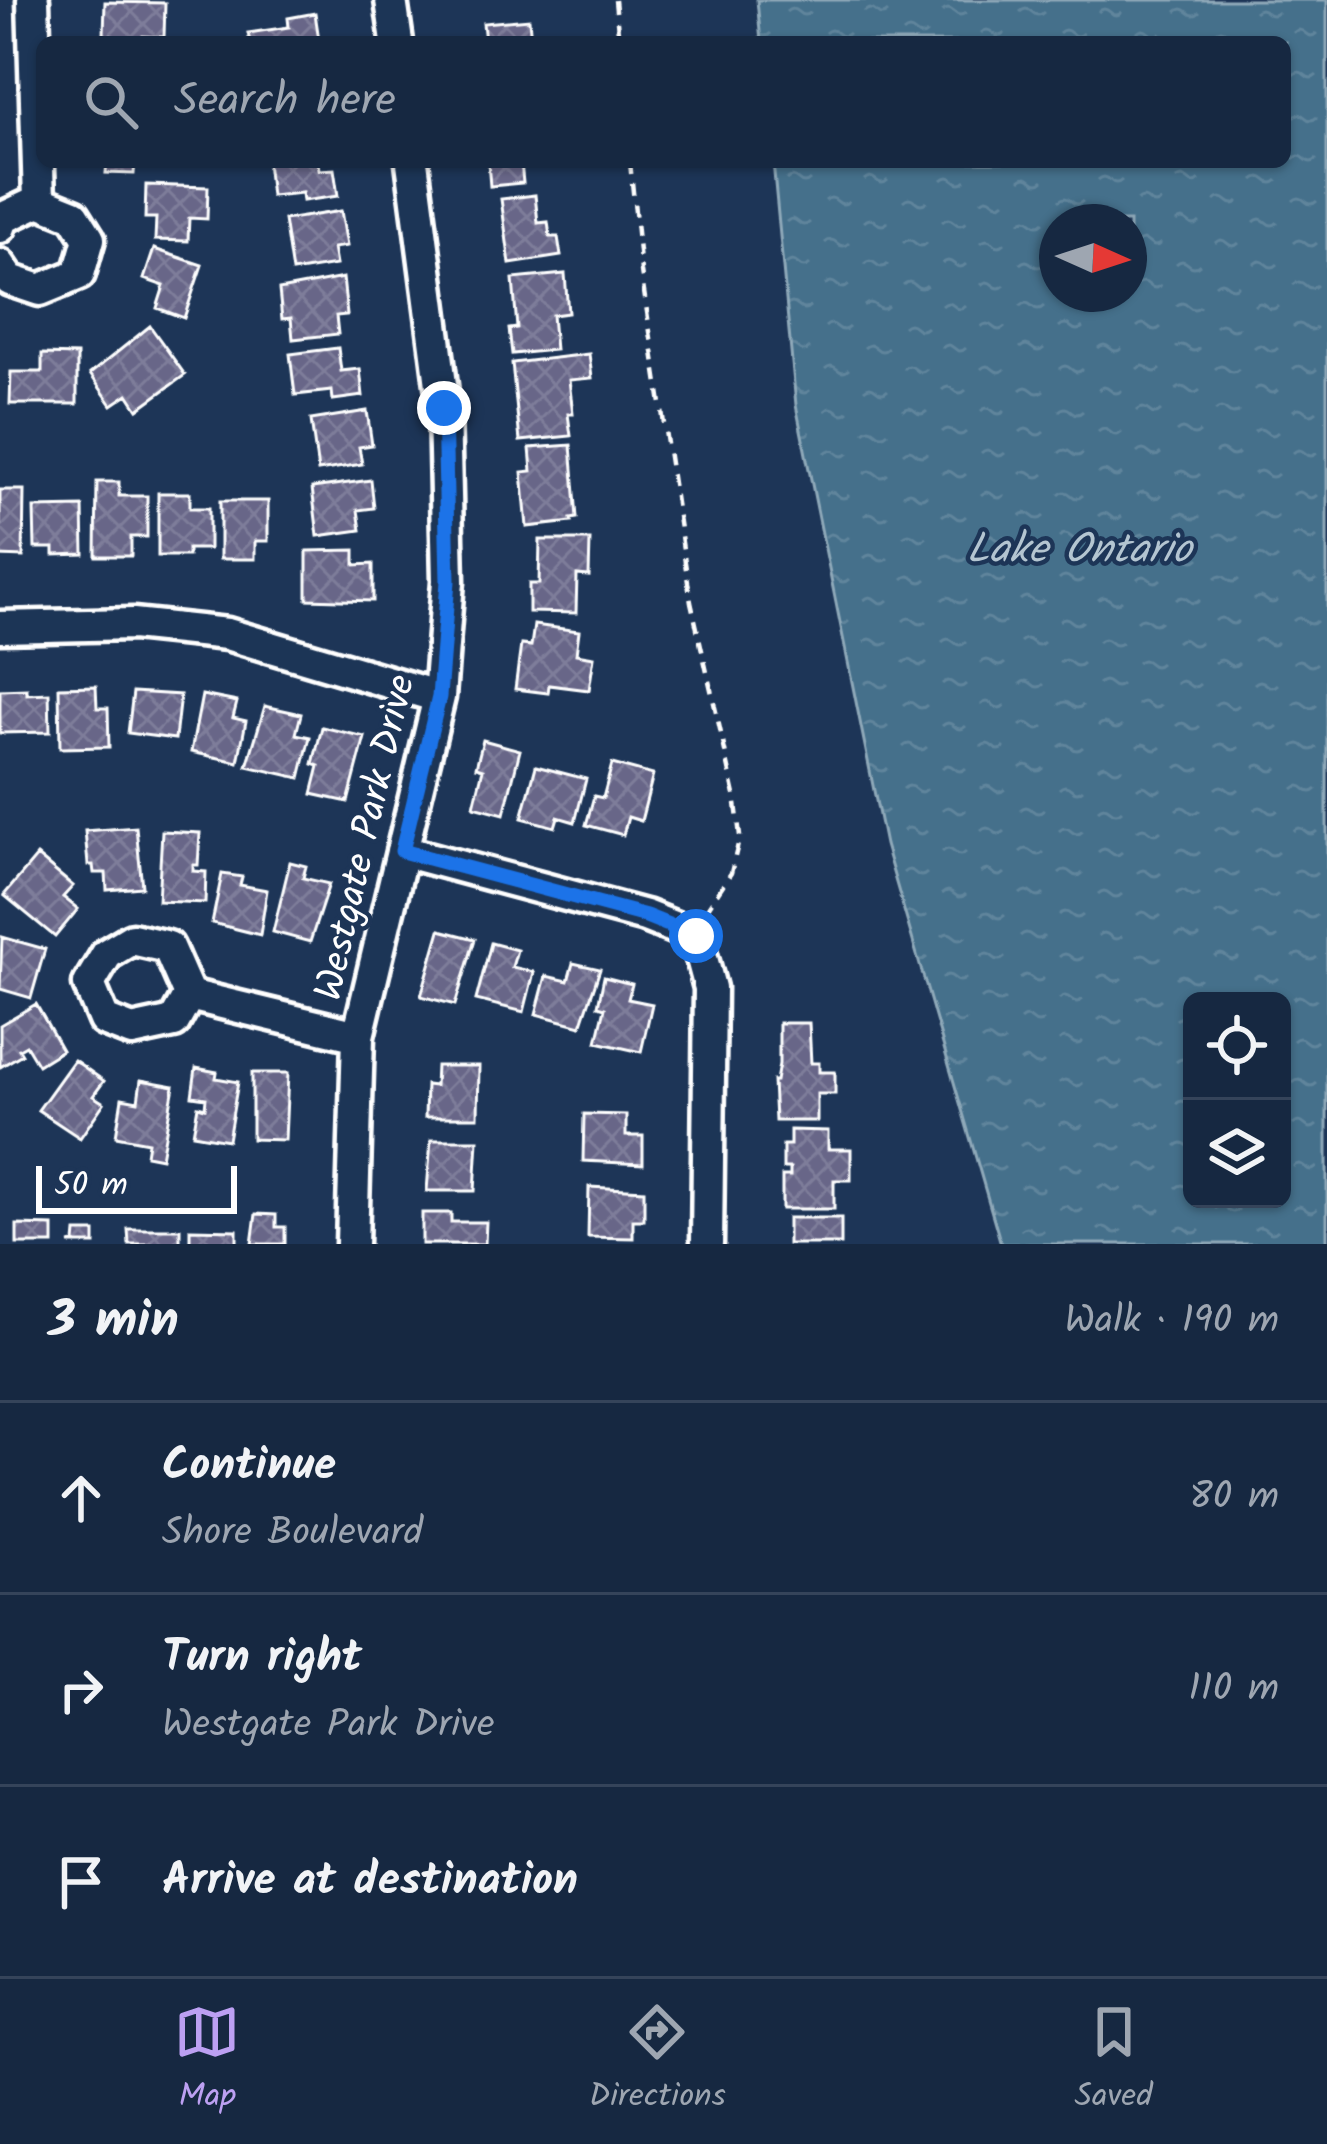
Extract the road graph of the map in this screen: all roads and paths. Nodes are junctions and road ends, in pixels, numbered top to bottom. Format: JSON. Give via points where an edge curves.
{"nodes":[{"id":1,"x":33,"y":0,"type":"edge"},
{"id":2,"x":391,"y":0,"type":"edge"},
{"id":3,"x":615,"y":0,"type":"edge"},
{"id":4,"x":396,"y":36,"type":"edge"},
{"id":5,"x":618,"y":36,"type":"edge"},
{"id":6,"x":36,"y":100,"type":"edge"},
{"id":7,"x":38,"y":168,"type":"edge"},
{"id":8,"x":413,"y":168,"type":"edge"},
{"id":9,"x":631,"y":168,"type":"edge"},
{"id":10,"x":39,"y":201,"type":"junction"},
{"id":11,"x":0,"y":227,"type":"edge"},
{"id":12,"x":0,"y":265,"type":"edge"},
{"id":13,"x":0,"y":627,"type":"edge"},
{"id":14,"x":439,"y":697,"type":"junction"},
{"id":15,"x":402,"y":851,"type":"junction"},
{"id":16,"x":696,"y":936,"type":"junction"},
{"id":17,"x":189,"y":995,"type":"dead end"},
{"id":18,"x":358,"y":1036,"type":"junction"},
{"id":19,"x":352,"y":1244,"type":"edge"},
{"id":20,"x":706,"y":1244,"type":"edge"}],
"edges":[{"from":1,"to":6,"type":"street"},
{"from":2,"to":4,"type":"street"},
{"from":3,"to":5,"type":"path"},
{"from":7,"to":10,"type":"street"},
{"from":8,"to":14,"type":"street","name":"Westgate Park Drive","via":[[444,408],[448,581]]},
{"from":9,"to":16,"type":"path","via":[[691,602],[740,836],[731,873]]},
{"from":10,"to":11,"type":"street"},
{"from":10,"to":12,"type":"street","via":[[74,215],[89,239],[79,274],[40,290],[10,280]]},
{"from":13,"to":14,"type":"street","via":[[133,624],[227,634]]},
{"from":14,"to":15,"type":"street","name":"Westgate Park Drive"},
{"from":15,"to":16,"type":"street"},
{"from":15,"to":18,"type":"street","name":"Westgate Park Drive"},
{"from":16,"to":20,"type":"street","via":[[710,988]]},
{"from":17,"to":18,"type":"street"},
{"from":18,"to":19,"type":"street","name":"Westgate Park Drive"}]}
